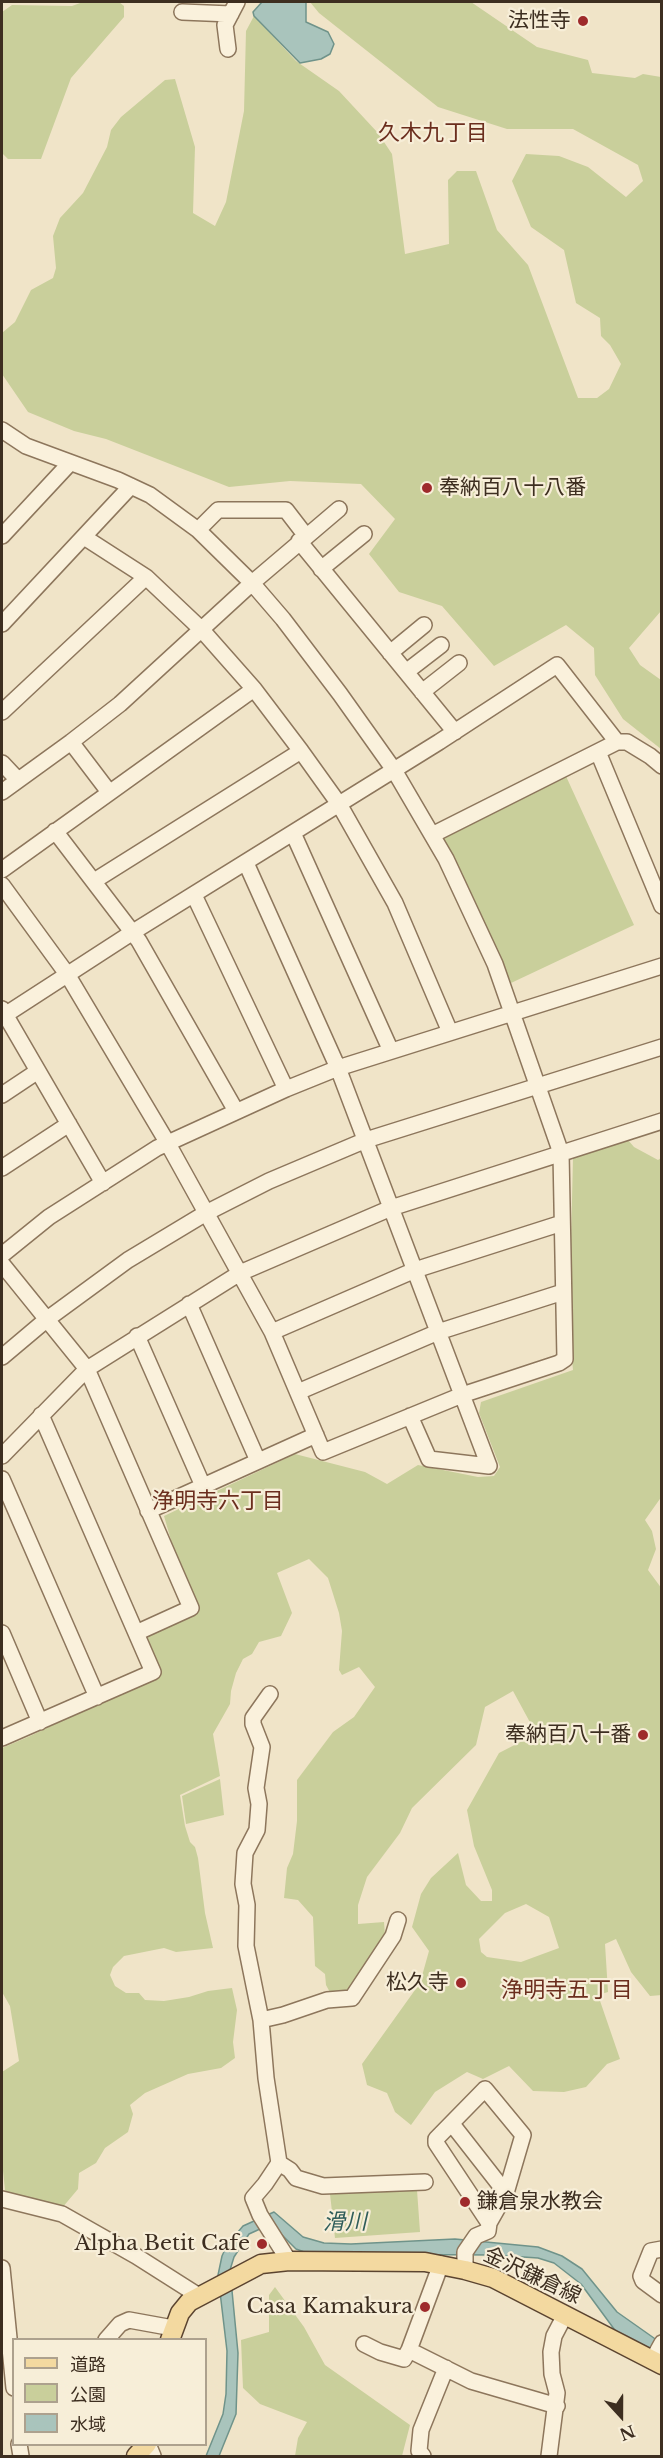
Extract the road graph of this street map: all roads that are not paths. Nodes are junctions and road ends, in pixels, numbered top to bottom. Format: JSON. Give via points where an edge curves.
{"nodes":[{"id":1,"x":234,"y":8,"type":"edge"},
{"id":2,"x":182,"y":12,"type":"dead end"},
{"id":3,"x":228,"y":49,"type":"dead end"},
{"id":4,"x":5,"y":439,"type":"edge"},
{"id":5,"x":70,"y":463,"type":"junction"},
{"id":6,"x":131,"y":486,"type":"junction"},
{"id":7,"x":339,"y":509,"type":"dead end"},
{"id":8,"x":198,"y":531,"type":"junction"},
{"id":9,"x":364,"y":534,"type":"dead end"},
{"id":10,"x":2,"y":536,"type":"edge"},
{"id":11,"x":84,"y":537,"type":"junction"},
{"id":12,"x":303,"y":539,"type":"junction"},
{"id":13,"x":321,"y":569,"type":"junction"},
{"id":14,"x":147,"y":577,"type":"junction"},
{"id":15,"x":252,"y":583,"type":"junction"},
{"id":16,"x":2,"y":624,"type":"edge"},
{"id":17,"x":424,"y":625,"type":"dead end"},
{"id":18,"x":201,"y":629,"type":"junction"},
{"id":19,"x":441,"y":645,"type":"dead end"},
{"id":20,"x":390,"y":653,"type":"junction"},
{"id":21,"x":459,"y":663,"type":"dead end"},
{"id":22,"x":406,"y":672,"type":"junction"},
{"id":23,"x":254,"y":689,"type":"junction"},
{"id":24,"x":422,"y":692,"type":"junction"},
{"id":25,"x":2,"y":712,"type":"edge"},
{"id":26,"x":455,"y":732,"type":"junction"},
{"id":27,"x":71,"y":742,"type":"junction"},
{"id":28,"x":617,"y":742,"type":"junction"},
{"id":29,"x":300,"y":751,"type":"junction"},
{"id":30,"x":598,"y":752,"type":"junction"},
{"id":31,"x":2,"y":763,"type":"edge"},
{"id":32,"x":662,"y":766,"type":"edge"},
{"id":33,"x":394,"y":770,"type":"junction"},
{"id":34,"x":18,"y":780,"type":"junction"},
{"id":35,"x":2,"y":792,"type":"edge"},
{"id":36,"x":109,"y":792,"type":"junction"},
{"id":37,"x":339,"y":804,"type":"junction"},
{"id":38,"x":55,"y":831,"type":"junction"},
{"id":39,"x":293,"y":833,"type":"junction"},
{"id":40,"x":432,"y":835,"type":"junction"},
{"id":41,"x":246,"y":863,"type":"junction"},
{"id":42,"x":2,"y":870,"type":"edge"},
{"id":43,"x":94,"y":881,"type":"junction"},
{"id":44,"x":2,"y":885,"type":"edge"},
{"id":45,"x":194,"y":895,"type":"junction"},
{"id":46,"x":662,"y":906,"type":"edge"},
{"id":47,"x":133,"y":932,"type":"junction"},
{"id":48,"x":662,"y":966,"type":"edge"},
{"id":49,"x":67,"y":974,"type":"junction"},
{"id":50,"x":513,"y":1012,"type":"junction"},
{"id":51,"x":3,"y":1013,"type":"edge"},
{"id":52,"x":450,"y":1032,"type":"junction"},
{"id":53,"x":662,"y":1047,"type":"edge"},
{"id":54,"x":391,"y":1051,"type":"junction"},
{"id":55,"x":338,"y":1068,"type":"junction"},
{"id":56,"x":38,"y":1071,"type":"junction"},
{"id":57,"x":539,"y":1086,"type":"junction"},
{"id":58,"x":286,"y":1089,"type":"junction"},
{"id":59,"x":2,"y":1095,"type":"edge"},
{"id":60,"x":236,"y":1111,"type":"junction"},
{"id":61,"x":662,"y":1120,"type":"edge"},
{"id":62,"x":69,"y":1124,"type":"junction"},
{"id":63,"x":366,"y":1140,"type":"junction"},
{"id":64,"x":167,"y":1142,"type":"junction"},
{"id":65,"x":561,"y":1153,"type":"junction"},
{"id":66,"x":2,"y":1168,"type":"edge"},
{"id":67,"x":102,"y":1183,"type":"junction"},
{"id":68,"x":391,"y":1208,"type":"junction"},
{"id":69,"x":206,"y":1213,"type":"junction"},
{"id":70,"x":562,"y":1223,"type":"junction"},
{"id":71,"x":2,"y":1255,"type":"edge"},
{"id":72,"x":2,"y":1264,"type":"edge"},
{"id":73,"x":415,"y":1270,"type":"junction"},
{"id":74,"x":240,"y":1274,"type":"junction"},
{"id":75,"x":563,"y":1292,"type":"junction"},
{"id":76,"x":189,"y":1304,"type":"junction"},
{"id":77,"x":46,"y":1320,"type":"junction"},
{"id":78,"x":272,"y":1332,"type":"junction"},
{"id":79,"x":438,"y":1332,"type":"junction"},
{"id":80,"x":137,"y":1336,"type":"junction"},
{"id":81,"x":2,"y":1357,"type":"edge"},
{"id":82,"x":87,"y":1370,"type":"junction"},
{"id":83,"x":298,"y":1392,"type":"junction"},
{"id":84,"x":462,"y":1395,"type":"junction"},
{"id":85,"x":41,"y":1415,"type":"junction"},
{"id":86,"x":410,"y":1416,"type":"junction"},
{"id":87,"x":316,"y":1435,"type":"junction"},
{"id":88,"x":2,"y":1456,"type":"edge"},
{"id":89,"x":258,"y":1461,"type":"junction"},
{"id":90,"x":2,"y":1479,"type":"edge"},
{"id":91,"x":203,"y":1486,"type":"junction"},
{"id":92,"x":148,"y":1511,"type":"junction"},
{"id":93,"x":2,"y":1633,"type":"edge"},
{"id":94,"x":136,"y":1633,"type":"junction"},
{"id":95,"x":270,"y":1694,"type":"dead end"},
{"id":96,"x":97,"y":1697,"type":"junction"},
{"id":97,"x":40,"y":1722,"type":"junction"},
{"id":98,"x":2,"y":1738,"type":"edge"},
{"id":99,"x":398,"y":1920,"type":"dead end"},
{"id":100,"x":261,"y":2020,"type":"junction"},
{"id":101,"x":452,"y":2124,"type":"junction"},
{"id":102,"x":279,"y":2163,"type":"junction"},
{"id":103,"x":425,"y":2182,"type":"dead end"},
{"id":104,"x":506,"y":2193,"type":"junction"},
{"id":105,"x":2,"y":2199,"type":"edge"},
{"id":106,"x":489,"y":2223,"type":"junction"},
{"id":107,"x":662,"y":2249,"type":"edge"},
{"id":108,"x":290,"y":2261,"type":"junction"},
{"id":109,"x":465,"y":2261,"type":"junction"},
{"id":110,"x":441,"y":2264,"type":"junction"},
{"id":111,"x":2,"y":2268,"type":"edge"},
{"id":112,"x":207,"y":2292,"type":"junction"},
{"id":113,"x":662,"y":2295,"type":"edge"},
{"id":114,"x":565,"y":2315,"type":"junction"},
{"id":115,"x":172,"y":2334,"type":"edge"},
{"id":116,"x":108,"y":2338,"type":"edge"},
{"id":117,"x":364,"y":2344,"type":"dead end"},
{"id":118,"x":409,"y":2350,"type":"junction"},
{"id":119,"x":658,"y":2356,"type":"edge"},
{"id":120,"x":12,"y":2368,"type":"edge"},
{"id":121,"x":446,"y":2368,"type":"junction"},
{"id":122,"x":557,"y":2406,"type":"junction"},
{"id":123,"x":147,"y":2446,"type":"edge"},
{"id":124,"x":136,"y":2457,"type":"edge"},
{"id":125,"x":423,"y":2457,"type":"edge"},
{"id":126,"x":549,"y":2457,"type":"edge"}],
"edges":[{"from":1,"to":2,"type":"street"},
{"from":1,"to":3,"type":"street","via":[[225,25]]},
{"from":4,"to":5,"type":"street"},
{"from":5,"to":6,"type":"street"},
{"from":5,"to":10,"type":"street"},
{"from":6,"to":8,"type":"street","via":[[150,495]]},
{"from":6,"to":11,"type":"street"},
{"from":7,"to":12,"type":"street"},
{"from":8,"to":12,"type":"street","via":[[218,510],[286,510]]},
{"from":8,"to":15,"type":"street"},
{"from":9,"to":13,"type":"street"},
{"from":11,"to":14,"type":"street"},
{"from":11,"to":16,"type":"street"},
{"from":12,"to":13,"type":"street"},
{"from":12,"to":15,"type":"street"},
{"from":13,"to":20,"type":"street"},
{"from":14,"to":18,"type":"street"},
{"from":14,"to":25,"type":"street"},
{"from":15,"to":18,"type":"street"},
{"from":15,"to":33,"type":"street"},
{"from":17,"to":20,"type":"street"},
{"from":18,"to":23,"type":"street"},
{"from":18,"to":27,"type":"street","via":[[120,704]]},
{"from":19,"to":22,"type":"street"},
{"from":20,"to":22,"type":"street"},
{"from":21,"to":24,"type":"street"},
{"from":22,"to":24,"type":"street"},
{"from":23,"to":29,"type":"street"},
{"from":23,"to":36,"type":"street"},
{"from":24,"to":26,"type":"street"},
{"from":26,"to":28,"type":"street","via":[[557,665]]},
{"from":26,"to":33,"type":"street"},
{"from":27,"to":34,"type":"street"},
{"from":27,"to":36,"type":"street"},
{"from":28,"to":30,"type":"street"},
{"from":28,"to":32,"type":"street","via":[[627,742]]},
{"from":29,"to":37,"type":"street"},
{"from":29,"to":43,"type":"street"},
{"from":30,"to":40,"type":"street"},
{"from":30,"to":46,"type":"street"},
{"from":31,"to":34,"type":"street"},
{"from":33,"to":37,"type":"street"},
{"from":33,"to":40,"type":"street"},
{"from":34,"to":35,"type":"street"},
{"from":36,"to":38,"type":"street"},
{"from":37,"to":39,"type":"street"},
{"from":37,"to":52,"type":"street","via":[[395,903]]},
{"from":38,"to":42,"type":"street"},
{"from":38,"to":43,"type":"street"},
{"from":39,"to":41,"type":"street"},
{"from":39,"to":54,"type":"street"},
{"from":40,"to":50,"type":"street","via":[[478,927]]},
{"from":41,"to":45,"type":"street"},
{"from":41,"to":55,"type":"street"},
{"from":43,"to":47,"type":"street"},
{"from":44,"to":49,"type":"street"},
{"from":45,"to":47,"type":"street"},
{"from":45,"to":58,"type":"street"},
{"from":47,"to":49,"type":"street"},
{"from":47,"to":60,"type":"street"},
{"from":48,"to":50,"type":"street"},
{"from":49,"to":51,"type":"street"},
{"from":49,"to":64,"type":"street"},
{"from":50,"to":52,"type":"street"},
{"from":50,"to":57,"type":"street"},
{"from":51,"to":56,"type":"street"},
{"from":52,"to":54,"type":"street"},
{"from":53,"to":57,"type":"street"},
{"from":54,"to":55,"type":"street"},
{"from":55,"to":58,"type":"street"},
{"from":55,"to":63,"type":"street"},
{"from":56,"to":59,"type":"street"},
{"from":56,"to":62,"type":"street"},
{"from":57,"to":63,"type":"street"},
{"from":57,"to":65,"type":"street"},
{"from":58,"to":60,"type":"street"},
{"from":60,"to":64,"type":"street"},
{"from":61,"to":65,"type":"street"},
{"from":62,"to":66,"type":"street"},
{"from":62,"to":67,"type":"street"},
{"from":63,"to":68,"type":"street"},
{"from":63,"to":69,"type":"street"},
{"from":64,"to":67,"type":"street"},
{"from":64,"to":69,"type":"street"},
{"from":65,"to":68,"type":"street"},
{"from":65,"to":70,"type":"street"},
{"from":67,"to":71,"type":"street","via":[[49,1217]]},
{"from":68,"to":73,"type":"street"},
{"from":68,"to":74,"type":"street"},
{"from":69,"to":74,"type":"street"},
{"from":69,"to":77,"type":"street","via":[[128,1260]]},
{"from":70,"to":73,"type":"street"},
{"from":70,"to":75,"type":"street"},
{"from":72,"to":77,"type":"street"},
{"from":73,"to":78,"type":"street"},
{"from":73,"to":79,"type":"street"},
{"from":74,"to":76,"type":"street"},
{"from":74,"to":78,"type":"street"},
{"from":75,"to":79,"type":"street"},
{"from":75,"to":84,"type":"street","via":[[566,1359]]},
{"from":76,"to":80,"type":"street"},
{"from":76,"to":89,"type":"street"},
{"from":77,"to":81,"type":"street"},
{"from":77,"to":82,"type":"street"},
{"from":78,"to":83,"type":"street"},
{"from":79,"to":83,"type":"street"},
{"from":79,"to":84,"type":"street"},
{"from":80,"to":82,"type":"street"},
{"from":80,"to":91,"type":"street"},
{"from":82,"to":85,"type":"street"},
{"from":82,"to":92,"type":"street"},
{"from":83,"to":87,"type":"street"},
{"from":84,"to":86,"type":"street"},
{"from":84,"to":86,"type":"street","via":[[489,1466],[429,1459]]},
{"from":85,"to":88,"type":"street"},
{"from":85,"to":94,"type":"street"},
{"from":86,"to":87,"type":"street","via":[[323,1452]]},
{"from":87,"to":89,"type":"street"},
{"from":89,"to":91,"type":"street"},
{"from":90,"to":96,"type":"street"},
{"from":91,"to":92,"type":"street"},
{"from":92,"to":94,"type":"street","via":[[191,1608]]},
{"from":93,"to":97,"type":"street"},
{"from":94,"to":96,"type":"street","via":[[153,1672]]},
{"from":95,"to":100,"type":"street","via":[[253,1724],[262,1747],[256,1788],[259,1804],[257,1830],[245,1853],[243,1884],[246,1946]]},
{"from":96,"to":97,"type":"street"},
{"from":97,"to":98,"type":"street"},
{"from":99,"to":100,"type":"street","via":[[393,1936],[352,1998],[327,2000]]},
{"from":100,"to":102,"type":"street"},
{"from":101,"to":104,"type":"street"},
{"from":101,"to":104,"type":"street","via":[[485,2089],[523,2135]]},
{"from":101,"to":106,"type":"street","via":[[436,2143]]},
{"from":102,"to":103,"type":"street","via":[[296,2178],[323,2186]]},
{"from":102,"to":108,"type":"street","via":[[253,2198]]},
{"from":104,"to":106,"type":"street"},
{"from":105,"to":112,"type":"street","via":[[62,2214]]},
{"from":106,"to":109,"type":"street","via":[[488,2231],[476,2236]]},
{"from":107,"to":113,"type":"street","via":[[651,2251],[641,2276]]},
{"from":108,"to":110,"type":"main road","name":"金沢鎌倉線"},
{"from":108,"to":112,"type":"main road","name":"金沢鎌倉線","via":[[261,2264]]},
{"from":109,"to":110,"type":"main road","name":"金沢鎌倉線"},
{"from":109,"to":114,"type":"main road","name":"金沢鎌倉線"},
{"from":110,"to":118,"type":"street"},
{"from":111,"to":120,"type":"street"},
{"from":112,"to":115,"type":"main road","via":[[189,2302]]},
{"from":114,"to":119,"type":"main road","name":"金沢鎌倉線"},
{"from":114,"to":122,"type":"street","via":[[551,2352]]},
{"from":115,"to":116,"type":"street","via":[[129,2319]]},
{"from":117,"to":118,"type":"street","via":[[404,2359]]},
{"from":118,"to":121,"type":"street"},
{"from":121,"to":122,"type":"street","via":[[471,2380]]},
{"from":121,"to":125,"type":"street","via":[[421,2430],[419,2451]]},
{"from":122,"to":126,"type":"street"},
{"from":123,"to":124,"type":"main road"}]}
